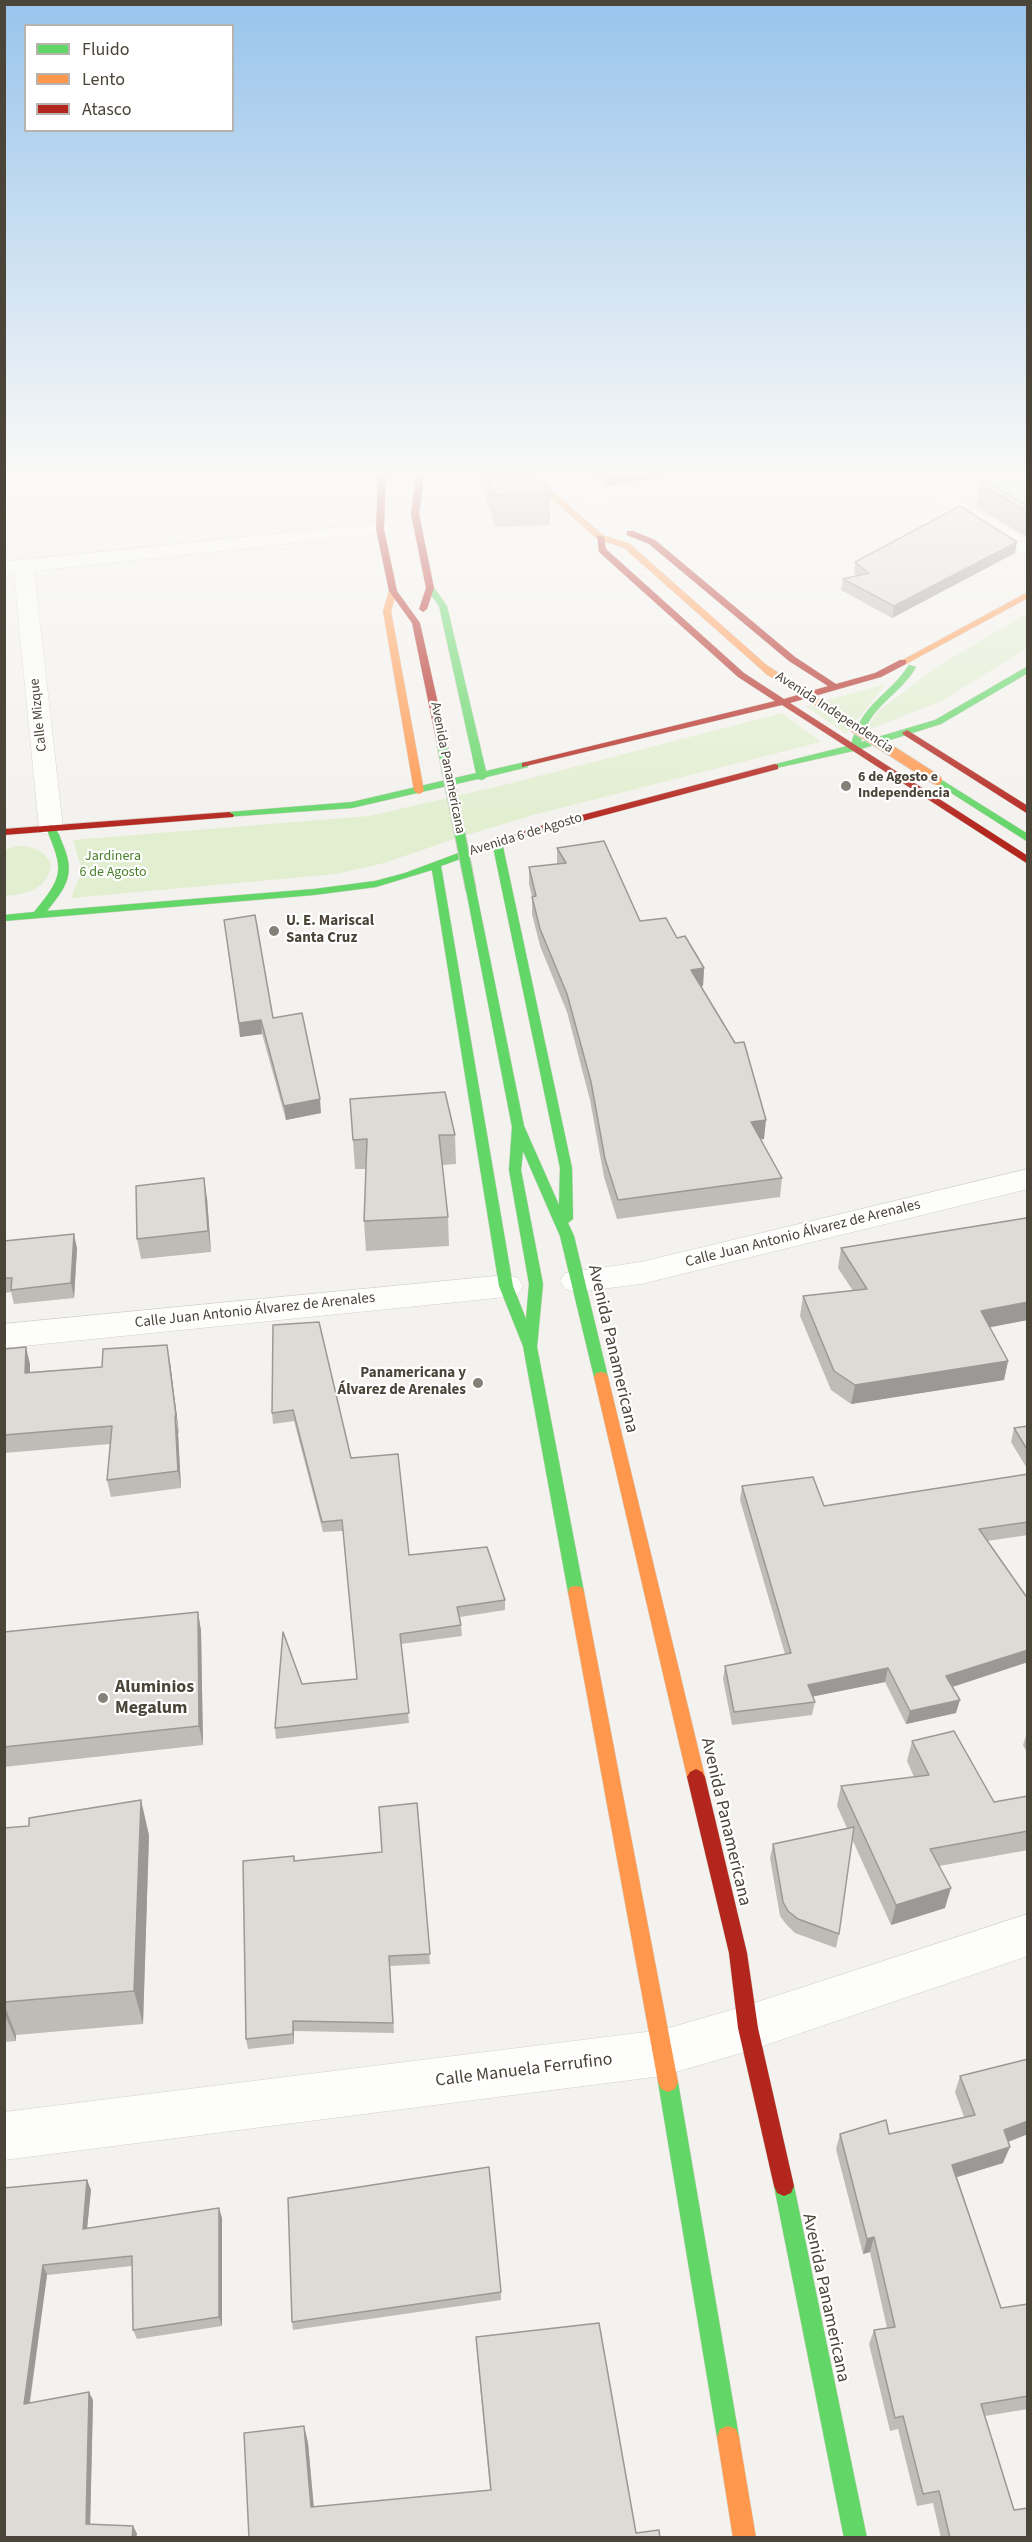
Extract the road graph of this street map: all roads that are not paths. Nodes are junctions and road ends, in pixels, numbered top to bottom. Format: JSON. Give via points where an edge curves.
{"nodes":[{"id":1,"x":18,"y":594,"type":"edge"},
{"id":2,"x":392,"y":594,"type":"edge"},
{"id":3,"x":395,"y":594,"type":"edge"},
{"id":4,"x":428,"y":594,"type":"edge"},
{"id":5,"x":434,"y":594,"type":"edge"},
{"id":6,"x":651,"y":594,"type":"edge"},
{"id":7,"x":685,"y":594,"type":"edge"},
{"id":8,"x":714,"y":594,"type":"edge"},
{"id":9,"x":1028,"y":594,"type":"edge"},
{"id":10,"x":416,"y":622,"type":"junction"},
{"id":11,"x":917,"y":656,"type":"junction"},
{"id":12,"x":1028,"y":669,"type":"edge"},
{"id":13,"x":836,"y":688,"type":"junction"},
{"id":14,"x":784,"y":702,"type":"junction"},
{"id":15,"x":907,"y":733,"type":"junction"},
{"id":16,"x":855,"y":748,"type":"junction"},
{"id":17,"x":482,"y":777,"type":"junction"},
{"id":18,"x":419,"y":792,"type":"junction"},
{"id":19,"x":1028,"y":811,"type":"edge"},
{"id":20,"x":51,"y":828,"type":"junction"},
{"id":21,"x":4,"y":832,"type":"edge"},
{"id":22,"x":1028,"y":839,"type":"edge"},
{"id":23,"x":497,"y":842,"type":"junction"},
{"id":24,"x":1028,"y":861,"type":"edge"},
{"id":25,"x":436,"y":865,"type":"junction"},
{"id":26,"x":37,"y":916,"type":"junction"},
{"id":27,"x":4,"y":918,"type":"edge"},
{"id":28,"x":518,"y":1126,"type":"junction"},
{"id":29,"x":1028,"y":1179,"type":"edge"},
{"id":30,"x":567,"y":1236,"type":"junction"},
{"id":31,"x":578,"y":1281,"type":"junction"},
{"id":32,"x":506,"y":1286,"type":"junction"},
{"id":33,"x":4,"y":1336,"type":"edge"},
{"id":34,"x":530,"y":1347,"type":"junction"},
{"id":35,"x":1028,"y":1935,"type":"edge"},
{"id":36,"x":748,"y":2028,"type":"junction"},
{"id":37,"x":662,"y":2053,"type":"junction"},
{"id":38,"x":4,"y":2136,"type":"edge"},
{"id":39,"x":745,"y":2538,"type":"edge"},
{"id":40,"x":856,"y":2538,"type":"edge"}],
"edges":[{"from":1,"to":20,"type":"street","name":"Calle Mizque"},
{"from":2,"to":18,"type":"main road","via":[[387,611]]},
{"from":3,"to":10,"type":"main road","name":"Avenida Panamericana"},
{"from":4,"to":10,"type":"main road"},
{"from":5,"to":17,"type":"main road","via":[[443,606]]},
{"from":6,"to":14,"type":"main road","via":[[741,675]]},
{"from":7,"to":22,"type":"main road","name":"Avenida Independencia","bridge":true,"via":[[767,670]]},
{"from":8,"to":13,"type":"main road","via":[[792,659]]},
{"from":9,"to":11,"type":"main road"},
{"from":10,"to":28,"type":"main road","name":"Avenida Panamericana","bridge":true},
{"from":11,"to":13,"type":"main road","via":[[878,675]]},
{"from":11,"to":16,"type":"main road","via":[[908,674],[872,707],[855,734]]},
{"from":12,"to":15,"type":"main road","name":"Avenida 6 de Agosto","via":[[938,722]]},
{"from":13,"to":14,"type":"main road"},
{"from":14,"to":16,"type":"main road"},
{"from":14,"to":17,"type":"main road"},
{"from":15,"to":16,"type":"main road","name":"Avenida 6 de Agosto"},
{"from":15,"to":19,"type":"main road"},
{"from":16,"to":23,"type":"main road","name":"Avenida 6 de Agosto"},
{"from":16,"to":24,"type":"main road"},
{"from":17,"to":18,"type":"main road"},
{"from":18,"to":20,"type":"main road","via":[[352,805]]},
{"from":20,"to":21,"type":"main road"},
{"from":20,"to":26,"type":"main road","via":[[66,870],[53,897]]},
{"from":23,"to":25,"type":"main road","name":"Avenida 6 de Agosto"},
{"from":23,"to":30,"type":"main road","via":[[566,1168]]},
{"from":25,"to":26,"type":"main road","name":"Avenida 6 de Agosto","via":[[376,884],[314,892]]},
{"from":25,"to":32,"type":"main road"},
{"from":26,"to":27,"type":"main road","name":"Avenida 6 de Agosto"},
{"from":28,"to":30,"type":"main road","name":"Avenida Panamericana"},
{"from":28,"to":34,"type":"main road","name":"Avenida Panamericana","via":[[515,1170],[536,1284]]},
{"from":29,"to":31,"type":"street","name":"Calle Juan Antonio Álvarez de Arenales","via":[[641,1274]]},
{"from":30,"to":31,"type":"main road","name":"Avenida Panamericana"},
{"from":31,"to":36,"type":"main road","name":"Avenida Panamericana","via":[[738,1953]]},
{"from":32,"to":33,"type":"street","name":"Calle Juan Antonio Álvarez de Arenales"},
{"from":32,"to":34,"type":"main road"},
{"from":34,"to":37,"type":"main road","name":"Avenida Panamericana"},
{"from":35,"to":36,"type":"street","name":"Calle Manuela Ferrufino"},
{"from":36,"to":37,"type":"street","name":"Calle Manuela Ferrufino"},
{"from":36,"to":40,"type":"main road","name":"Avenida Panamericana"},
{"from":37,"to":38,"type":"street","name":"Calle Manuela Ferrufino"},
{"from":37,"to":39,"type":"main road","name":"Avenida Panamericana"}]}
